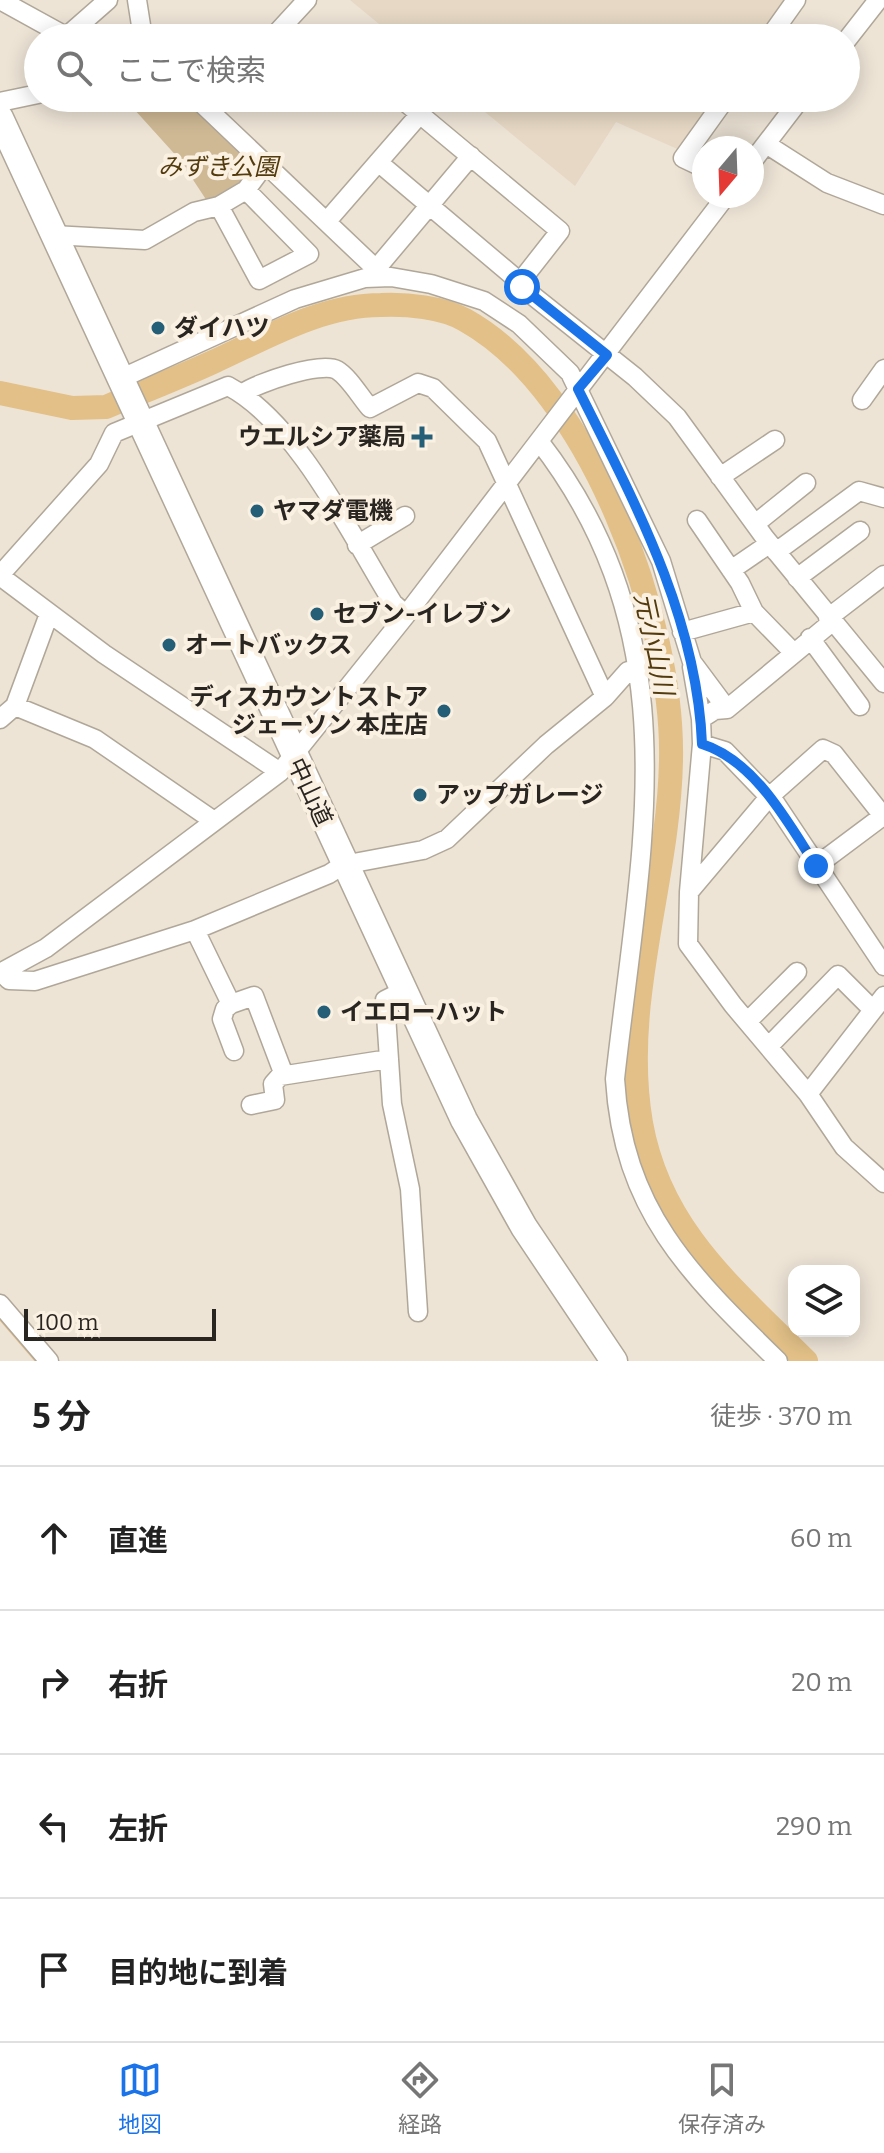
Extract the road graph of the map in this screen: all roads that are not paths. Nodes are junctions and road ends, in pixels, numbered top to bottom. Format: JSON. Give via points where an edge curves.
{"nodes":[{"id":1,"x":0,"y":0,"type":"edge"},
{"id":2,"x":108,"y":0,"type":"edge"},
{"id":3,"x":307,"y":0,"type":"edge"},
{"id":4,"x":796,"y":0,"type":"edge"},
{"id":5,"x":878,"y":0,"type":"edge"},
{"id":6,"x":140,"y":1,"type":"edge"},
{"id":7,"x":44,"y":24,"type":"edge"},
{"id":8,"x":82,"y":24,"type":"edge"},
{"id":9,"x":142,"y":24,"type":"edge"},
{"id":10,"x":285,"y":24,"type":"edge"},
{"id":11,"x":779,"y":24,"type":"edge"},
{"id":12,"x":859,"y":24,"type":"edge"},
{"id":13,"x":24,"y":97,"type":"edge"},
{"id":14,"x":0,"y":102,"type":"edge"},
{"id":15,"x":217,"y":112,"type":"edge"},
{"id":16,"x":418,"y":112,"type":"edge"},
{"id":17,"x":716,"y":112,"type":"edge"},
{"id":18,"x":785,"y":112,"type":"edge"},
{"id":19,"x":420,"y":114,"type":"junction"},
{"id":20,"x":0,"y":118,"type":"edge"},
{"id":21,"x":699,"y":136,"type":"edge"},
{"id":22,"x":766,"y":144,"type":"junction"},
{"id":23,"x":692,"y":145,"type":"edge"},
{"id":24,"x":764,"y":147,"type":"edge"},
{"id":25,"x":471,"y":156,"type":"junction"},
{"id":26,"x":378,"y":162,"type":"junction"},
{"id":27,"x":692,"y":162,"type":"edge"},
{"id":28,"x":266,"y":163,"type":"junction"},
{"id":29,"x":246,"y":190,"type":"junction"},
{"id":30,"x":429,"y":205,"type":"junction"},
{"id":31,"x":884,"y":205,"type":"edge"},
{"id":32,"x":219,"y":206,"type":"junction"},
{"id":33,"x":717,"y":208,"type":"edge"},
{"id":34,"x":327,"y":221,"type":"junction"},
{"id":35,"x":53,"y":235,"type":"junction"},
{"id":36,"x":520,"y":282,"type":"junction"},
{"id":37,"x":607,"y":355,"type":"junction"},
{"id":38,"x":884,"y":369,"type":"edge"},
{"id":39,"x":120,"y":381,"type":"junction"},
{"id":40,"x":576,"y":391,"type":"junction"},
{"id":41,"x":243,"y":393,"type":"junction"},
{"id":42,"x":862,"y":400,"type":"dead end"},
{"id":43,"x":139,"y":422,"type":"junction"},
{"id":44,"x":541,"y":438,"type":"junction"},
{"id":45,"x":775,"y":440,"type":"dead end"},
{"id":46,"x":720,"y":477,"type":"junction"},
{"id":47,"x":806,"y":483,"type":"dead end"},
{"id":48,"x":507,"y":485,"type":"junction"},
{"id":49,"x":884,"y":498,"type":"edge"},
{"id":50,"x":405,"y":516,"type":"dead end"},
{"id":51,"x":697,"y":520,"type":"dead end"},
{"id":52,"x":755,"y":524,"type":"junction"},
{"id":53,"x":860,"y":531,"type":"dead end"},
{"id":54,"x":357,"y":545,"type":"junction"},
{"id":55,"x":773,"y":548,"type":"junction"},
{"id":56,"x":731,"y":570,"type":"junction"},
{"id":57,"x":884,"y":575,"type":"edge"},
{"id":58,"x":0,"y":576,"type":"edge"},
{"id":59,"x":797,"y":578,"type":"junction"},
{"id":60,"x":754,"y":612,"type":"junction"},
{"id":61,"x":49,"y":614,"type":"junction"},
{"id":62,"x":406,"y":615,"type":"junction"},
{"id":63,"x":830,"y":620,"type":"junction"},
{"id":64,"x":682,"y":632,"type":"junction"},
{"id":65,"x":810,"y":638,"type":"junction"},
{"id":66,"x":792,"y":651,"type":"junction"},
{"id":67,"x":692,"y":662,"type":"junction"},
{"id":68,"x":638,"y":669,"type":"junction"},
{"id":69,"x":884,"y":683,"type":"edge"},
{"id":70,"x":605,"y":697,"type":"junction"},
{"id":71,"x":15,"y":706,"type":"junction"},
{"id":72,"x":860,"y":706,"type":"dead end"},
{"id":73,"x":727,"y":709,"type":"junction"},
{"id":74,"x":0,"y":719,"type":"edge"},
{"id":75,"x":701,"y":719,"type":"junction"},
{"id":76,"x":702,"y":744,"type":"junction"},
{"id":77,"x":287,"y":764,"type":"junction"},
{"id":78,"x":769,"y":797,"type":"junction"},
{"id":79,"x":214,"y":821,"type":"junction"},
{"id":80,"x":343,"y":865,"type":"junction"},
{"id":81,"x":816,"y":866,"type":"junction"},
{"id":82,"x":689,"y":892,"type":"junction"},
{"id":83,"x":195,"y":930,"type":"junction"},
{"id":84,"x":884,"y":966,"type":"edge"},
{"id":85,"x":797,"y":972,"type":"dead end"},
{"id":86,"x":1,"y":973,"type":"edge"},
{"id":87,"x":403,"y":991,"type":"junction"},
{"id":88,"x":878,"y":1003,"type":"edge"},
{"id":89,"x":231,"y":1004,"type":"junction"},
{"id":90,"x":748,"y":1021,"type":"junction"},
{"id":91,"x":770,"y":1045,"type":"junction"},
{"id":92,"x":234,"y":1051,"type":"dead end"},
{"id":93,"x":389,"y":1059,"type":"junction"},
{"id":94,"x":284,"y":1075,"type":"junction"},
{"id":95,"x":808,"y":1094,"type":"junction"},
{"id":96,"x":251,"y":1105,"type":"dead end"},
{"id":97,"x":884,"y":1183,"type":"edge"},
{"id":98,"x":0,"y":1304,"type":"edge"},
{"id":99,"x":418,"y":1312,"type":"dead end"},
{"id":100,"x":49,"y":1361,"type":"edge"},
{"id":101,"x":614,"y":1361,"type":"edge"},
{"id":102,"x":778,"y":1361,"type":"edge"}],
"edges":[{"from":1,"to":7,"type":"street"},
{"from":2,"to":8,"type":"street"},
{"from":3,"to":10,"type":"street"},
{"from":4,"to":11,"type":"street"},
{"from":5,"to":12,"type":"street"},
{"from":6,"to":9,"type":"street"},
{"from":13,"to":14,"type":"street"},
{"from":15,"to":28,"type":"street"},
{"from":16,"to":19,"type":"street"},
{"from":17,"to":21,"type":"street"},
{"from":18,"to":22,"type":"street"},
{"from":19,"to":25,"type":"street"},
{"from":19,"to":26,"type":"street"},
{"from":20,"to":35,"type":"highway","name":"中山道"},
{"from":22,"to":24,"type":"street"},
{"from":22,"to":31,"type":"street","via":[[827,183]]},
{"from":23,"to":27,"type":"street","via":[[683,158]]},
{"from":25,"to":30,"type":"street"},
{"from":25,"to":36,"type":"street","via":[[560,231]]},
{"from":26,"to":30,"type":"street"},
{"from":26,"to":34,"type":"street"},
{"from":28,"to":29,"type":"street"},
{"from":28,"to":34,"type":"street"},
{"from":29,"to":32,"type":"street"},
{"from":29,"to":32,"type":"street","via":[[309,254],[259,280]]},
{"from":30,"to":34,"type":"street","via":[[376,269]]},
{"from":30,"to":36,"type":"street"},
{"from":32,"to":35,"type":"street","via":[[194,212],[145,240]]},
{"from":33,"to":37,"type":"street"},
{"from":35,"to":39,"type":"highway","name":"中山道"},
{"from":36,"to":37,"type":"street"},
{"from":37,"to":40,"type":"street"},
{"from":37,"to":46,"type":"street","via":[[677,417]]},
{"from":38,"to":42,"type":"street"},
{"from":39,"to":40,"type":"street","via":[[295,299],[365,278],[391,277],[484,301],[519,324],[570,373]]},
{"from":39,"to":43,"type":"highway","name":"中山道"},
{"from":40,"to":44,"type":"street"},
{"from":40,"to":64,"type":"street","via":[[661,561]]},
{"from":41,"to":43,"type":"street","via":[[228,386]]},
{"from":41,"to":48,"type":"street","via":[[323,367],[338,371],[370,408],[418,383],[433,388],[487,441]]},
{"from":41,"to":54,"type":"street","via":[[314,472]]},
{"from":43,"to":58,"type":"street","via":[[114,433],[99,464]]},
{"from":43,"to":77,"type":"highway","name":"中山道"},
{"from":44,"to":48,"type":"street"},
{"from":44,"to":68,"type":"street","via":[[607,559]]},
{"from":45,"to":46,"type":"street"},
{"from":46,"to":52,"type":"street"},
{"from":47,"to":52,"type":"street"},
{"from":48,"to":62,"type":"street"},
{"from":48,"to":70,"type":"street"},
{"from":49,"to":55,"type":"street","via":[[859,491]]},
{"from":50,"to":54,"type":"street"},
{"from":51,"to":56,"type":"street"},
{"from":52,"to":55,"type":"street"},
{"from":53,"to":59,"type":"street"},
{"from":54,"to":62,"type":"street"},
{"from":55,"to":56,"type":"street"},
{"from":55,"to":59,"type":"street"},
{"from":56,"to":60,"type":"street"},
{"from":57,"to":63,"type":"street"},
{"from":58,"to":61,"type":"street"},
{"from":59,"to":63,"type":"street"},
{"from":60,"to":64,"type":"street"},
{"from":60,"to":66,"type":"street"},
{"from":61,"to":71,"type":"street"},
{"from":61,"to":77,"type":"street"},
{"from":62,"to":77,"type":"street"},
{"from":63,"to":65,"type":"street"},
{"from":63,"to":69,"type":"street"},
{"from":64,"to":67,"type":"street"},
{"from":65,"to":66,"type":"street"},
{"from":65,"to":72,"type":"street"},
{"from":66,"to":73,"type":"street"},
{"from":67,"to":73,"type":"street"},
{"from":67,"to":75,"type":"street"},
{"from":68,"to":70,"type":"street","via":[[628,671]]},
{"from":68,"to":102,"type":"street","via":[[647,782],[615,1079],[617,1116],[630,1163],[659,1229],[701,1283]]},
{"from":70,"to":80,"type":"street","via":[[447,839],[423,850]]},
{"from":71,"to":74,"type":"street"},
{"from":71,"to":79,"type":"street","via":[[95,739]]},
{"from":73,"to":75,"type":"street"},
{"from":75,"to":76,"type":"street"},
{"from":76,"to":78,"type":"street","via":[[725,751]]},
{"from":76,"to":82,"type":"street"},
{"from":77,"to":79,"type":"street"},
{"from":77,"to":80,"type":"highway","name":"中山道"},
{"from":78,"to":81,"type":"street"},
{"from":78,"to":81,"type":"street","via":[[823,749],[834,754],[883,816]]},
{"from":78,"to":82,"type":"street"},
{"from":79,"to":86,"type":"street","via":[[46,948]]},
{"from":80,"to":83,"type":"street"},
{"from":80,"to":87,"type":"highway","name":"中山道"},
{"from":81,"to":84,"type":"street"},
{"from":82,"to":90,"type":"street","via":[[688,944]]},
{"from":83,"to":86,"type":"street","via":[[35,981],[9,980]]},
{"from":83,"to":89,"type":"street"},
{"from":85,"to":90,"type":"street"},
{"from":87,"to":93,"type":"street","via":[[385,1000]]},
{"from":87,"to":101,"type":"highway","name":"中山道","via":[[464,1120],[524,1227]]},
{"from":88,"to":91,"type":"street","via":[[838,975]]},
{"from":88,"to":95,"type":"street"},
{"from":89,"to":92,"type":"street","via":[[222,1019]]},
{"from":89,"to":94,"type":"street","via":[[254,996]]},
{"from":90,"to":91,"type":"street"},
{"from":91,"to":95,"type":"street"},
{"from":93,"to":94,"type":"street"},
{"from":93,"to":99,"type":"street","via":[[392,1104],[410,1189]]},
{"from":94,"to":96,"type":"street","via":[[273,1084],[275,1100]]},
{"from":95,"to":97,"type":"street","via":[[844,1147]]},
{"from":98,"to":100,"type":"street"}]}
